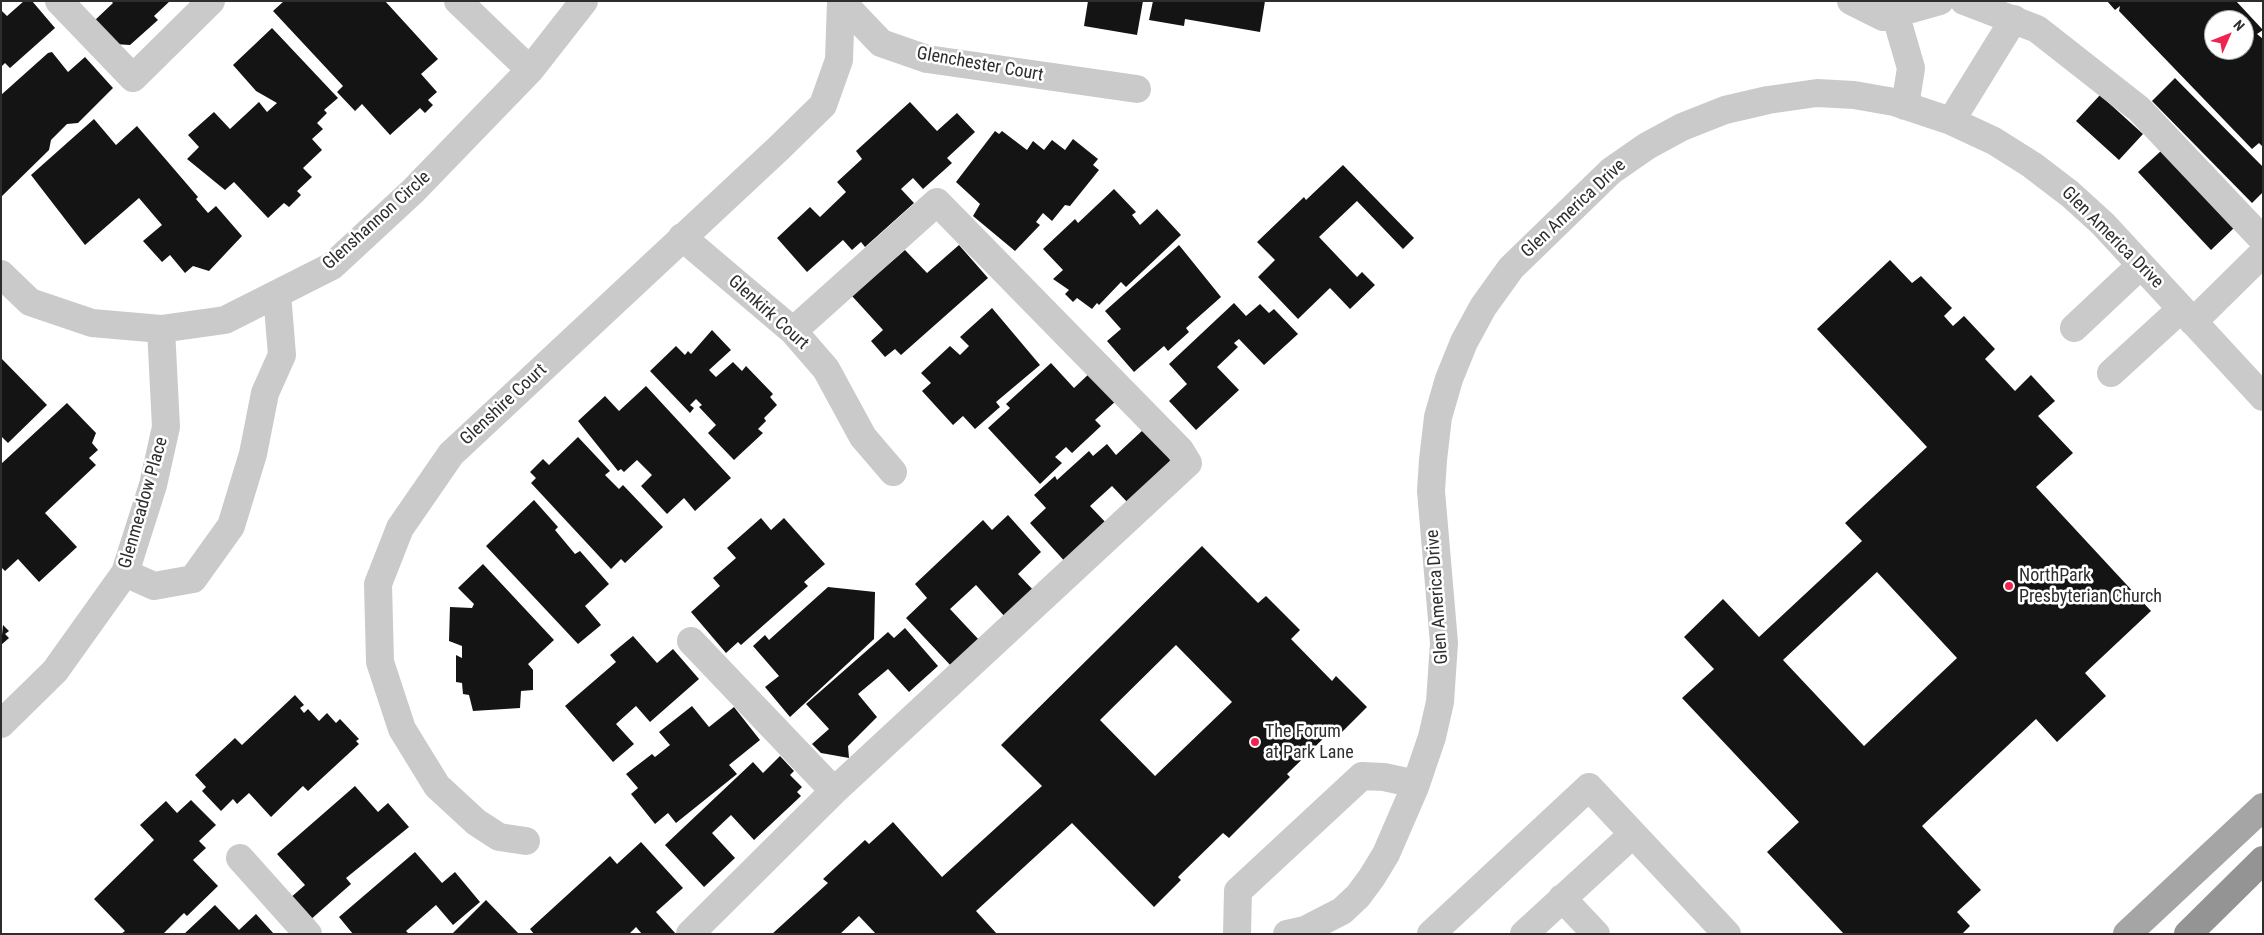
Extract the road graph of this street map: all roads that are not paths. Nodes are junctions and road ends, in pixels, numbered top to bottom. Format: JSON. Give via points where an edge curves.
{"nodes":[{"id":1,"x":58,"y":1,"type":"edge"},
{"id":2,"x":211,"y":1,"type":"edge"},
{"id":3,"x":458,"y":1,"type":"edge"},
{"id":4,"x":584,"y":1,"type":"edge"},
{"id":5,"x":1852,"y":1,"type":"edge"},
{"id":6,"x":1940,"y":1,"type":"edge"},
{"id":7,"x":1964,"y":1,"type":"edge"},
{"id":8,"x":842,"y":2,"type":"edge"},
{"id":9,"x":1895,"y":13,"type":"junction"},
{"id":10,"x":2014,"y":19,"type":"junction"},
{"id":11,"x":530,"y":70,"type":"junction"},
{"id":12,"x":1137,"y":89,"type":"dead end"},
{"id":13,"x":1905,"y":106,"type":"junction"},
{"id":14,"x":1951,"y":121,"type":"junction"},
{"id":15,"x":682,"y":238,"type":"junction"},
{"id":16,"x":2263,"y":240,"type":"edge"},
{"id":17,"x":2263,"y":253,"type":"edge"},
{"id":18,"x":2141,"y":264,"type":"junction"},
{"id":19,"x":1,"y":274,"type":"edge"},
{"id":20,"x":277,"y":294,"type":"junction"},
{"id":21,"x":2187,"y":316,"type":"junction"},
{"id":22,"x":2074,"y":328,"type":"dead end"},
{"id":23,"x":161,"y":329,"type":"junction"},
{"id":24,"x":793,"y":331,"type":"junction"},
{"id":25,"x":2111,"y":373,"type":"dead end"},
{"id":26,"x":2263,"y":397,"type":"edge"},
{"id":27,"x":893,"y":472,"type":"dead end"},
{"id":28,"x":125,"y":573,"type":"junction"},
{"id":29,"x":691,"y":641,"type":"dead end"},
{"id":30,"x":1,"y":724,"type":"edge"},
{"id":31,"x":1416,"y":784,"type":"junction"},
{"id":32,"x":834,"y":791,"type":"junction"},
{"id":33,"x":2263,"y":806,"type":"edge"},
{"id":34,"x":1633,"y":834,"type":"junction"},
{"id":35,"x":526,"y":841,"type":"dead end"},
{"id":36,"x":240,"y":858,"type":"dead end"},
{"id":37,"x":2263,"y":860,"type":"edge"},
{"id":38,"x":1562,"y":898,"type":"junction"},
{"id":39,"x":308,"y":934,"type":"edge"},
{"id":40,"x":690,"y":934,"type":"edge"},
{"id":41,"x":1237,"y":934,"type":"edge"},
{"id":42,"x":1287,"y":934,"type":"edge"},
{"id":43,"x":1431,"y":934,"type":"edge"},
{"id":44,"x":1524,"y":934,"type":"edge"},
{"id":45,"x":1596,"y":934,"type":"edge"},
{"id":46,"x":1727,"y":934,"type":"edge"},
{"id":47,"x":2128,"y":934,"type":"edge"},
{"id":48,"x":2188,"y":934,"type":"edge"}],
"edges":[{"from":1,"to":2,"type":"street","via":[[133,78]]},
{"from":3,"to":11,"type":"street"},
{"from":4,"to":11,"type":"street","name":"Glenshannon Circle"},
{"from":5,"to":9,"type":"street","via":[[1883,17]]},
{"from":6,"to":9,"type":"street"},
{"from":7,"to":10,"type":"street"},
{"from":8,"to":12,"type":"street","name":"Glenchester Court","via":[[882,43],[926,59]]},
{"from":8,"to":15,"type":"street","name":"Glenshire Court","via":[[839,60],[823,105]]},
{"from":9,"to":13,"type":"street","via":[[1912,68]]},
{"from":10,"to":14,"type":"street"},
{"from":10,"to":16,"type":"street","via":[[2037,28],[2139,110]]},
{"from":11,"to":20,"type":"street","name":"Glenshannon Circle","via":[[413,191],[332,266]]},
{"from":13,"to":14,"type":"street","name":"Glen America Drive"},
{"from":13,"to":31,"type":"street","name":"Glen America Drive","via":[[1854,95],[1817,94],[1725,110],[1682,127],[1647,146],[1611,172],[1511,268],[1483,307],[1464,342],[1438,417],[1431,491],[1443,634],[1443,674],[1432,737]]},
{"from":14,"to":18,"type":"street","name":"Glen America Drive","via":[[2032,165],[2070,194]]},
{"from":15,"to":24,"type":"street","name":"Glenkirk Court"},
{"from":15,"to":35,"type":"street","name":"Glenshire Court","via":[[451,454],[400,528],[378,584],[380,662],[402,729],[437,786],[476,822],[500,837]]},
{"from":17,"to":21,"type":"street","via":[[2236,280]]},
{"from":18,"to":21,"type":"street","name":"Glen America Drive"},
{"from":18,"to":22,"type":"street"},
{"from":19,"to":23,"type":"street","name":"Glenshannon Circle","via":[[30,302],[92,323]]},
{"from":20,"to":23,"type":"street","name":"Glenshannon Circle","via":[[225,320]]},
{"from":20,"to":28,"type":"street","via":[[282,355],[265,393],[253,454],[231,526],[193,579],[154,586]]},
{"from":21,"to":25,"type":"street"},
{"from":21,"to":26,"type":"street","name":"Glen America Drive"},
{"from":23,"to":28,"type":"street","name":"Glenmeadow Place","via":[[166,427],[153,485]]},
{"from":24,"to":27,"type":"street","name":"Glenkirk Court","via":[[826,369],[863,437]]},
{"from":24,"to":32,"type":"street","via":[[937,202],[1188,462]]},
{"from":28,"to":30,"type":"street","name":"Glenmeadow Place","via":[[55,671]]},
{"from":29,"to":32,"type":"street"},
{"from":31,"to":41,"type":"street","via":[[1384,776],[1362,776],[1238,891]]},
{"from":31,"to":42,"type":"street","name":"Glen America Drive","via":[[1386,854],[1358,896],[1323,922]]},
{"from":32,"to":40,"type":"street"},
{"from":33,"to":47,"type":"main road"},
{"from":34,"to":38,"type":"street"},
{"from":34,"to":43,"type":"street","via":[[1589,787]]},
{"from":34,"to":46,"type":"street"},
{"from":36,"to":39,"type":"street"},
{"from":37,"to":48,"type":"highway"},
{"from":38,"to":44,"type":"street"},
{"from":38,"to":45,"type":"street"}]}
